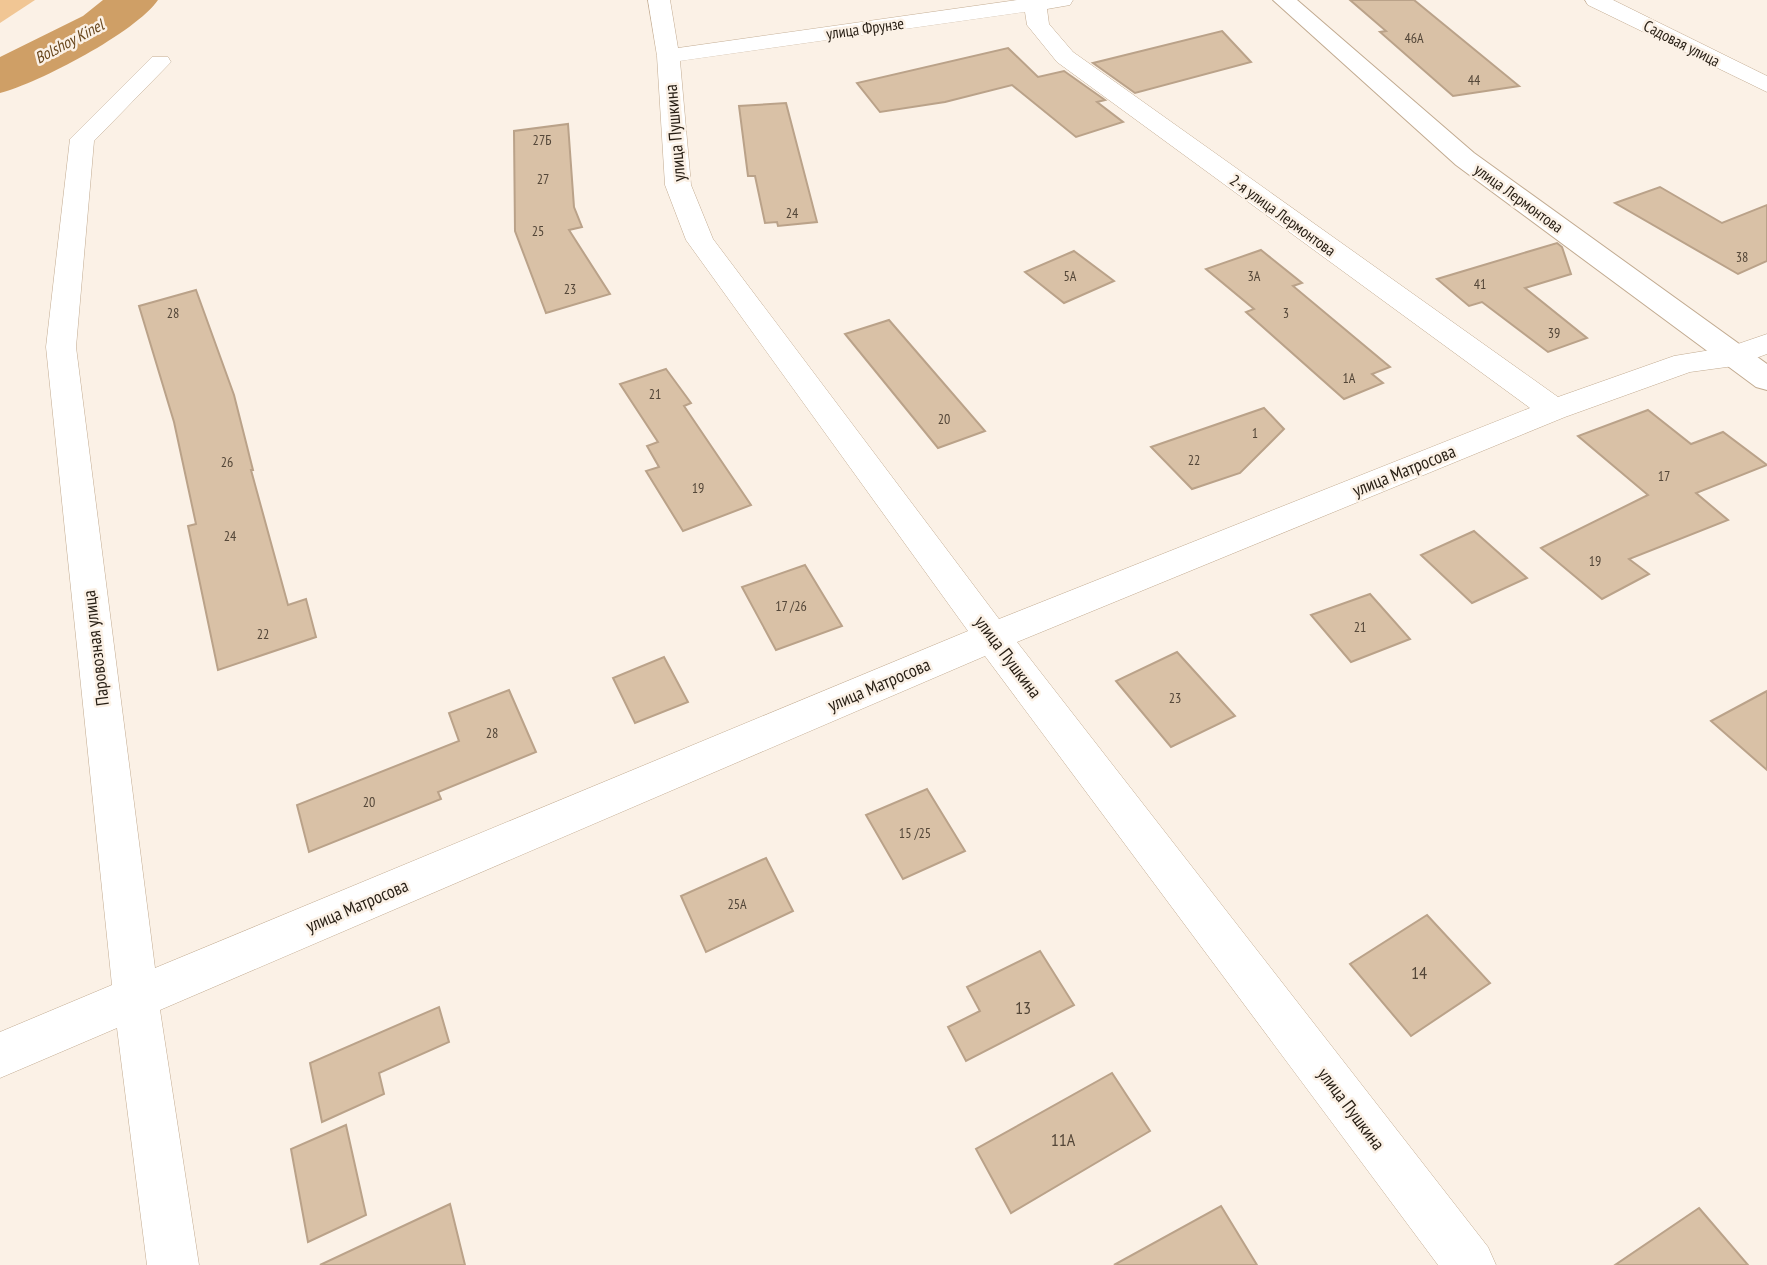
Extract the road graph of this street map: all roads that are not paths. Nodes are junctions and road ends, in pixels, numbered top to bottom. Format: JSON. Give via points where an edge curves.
{"nodes":[{"id":1,"x":659,"y":0,"type":"edge"},
{"id":2,"x":1062,"y":0,"type":"edge"},
{"id":3,"x":1284,"y":0,"type":"edge"},
{"id":4,"x":1597,"y":0,"type":"edge"},
{"id":5,"x":1035,"y":3,"type":"junction"},
{"id":6,"x":668,"y":56,"type":"junction"},
{"id":7,"x":159,"y":62,"type":"dead end"},
{"id":8,"x":1767,"y":85,"type":"edge"},
{"id":9,"x":1750,"y":349,"type":"edge"},
{"id":10,"x":1767,"y":380,"type":"edge"},
{"id":11,"x":1554,"y":410,"type":"junction"},
{"id":12,"x":992,"y":637,"type":"junction"},
{"id":13,"x":136,"y":999,"type":"junction"},
{"id":14,"x":0,"y":1055,"type":"edge"},
{"id":15,"x":173,"y":1265,"type":"edge"},
{"id":16,"x":1471,"y":1265,"type":"edge"}],
"edges":[{"from":1,"to":6,"type":"street","name":"улица Пушкина"},
{"from":2,"to":5,"type":"street","name":"улица Фрунзе"},
{"from":3,"to":9,"type":"street","name":"улица Лермонтова","via":[[1465,159]]},
{"from":4,"to":8,"type":"street","name":"Садовая улица"},
{"from":5,"to":6,"type":"street","name":"улица Фрунзе"},
{"from":5,"to":11,"type":"street","name":"2-я улица Лермонтова","via":[[1038,25],[1065,57]]},
{"from":6,"to":12,"type":"street","name":"улица Пушкина","via":[[678,185],[700,240]]},
{"from":7,"to":13,"type":"street","name":"Паровозная улица","via":[[82,139],[61,347]]},
{"from":9,"to":10,"type":"street","name":"улица Лермонтова"},
{"from":9,"to":11,"type":"street","name":"улица Матросова","via":[[1685,363]]},
{"from":11,"to":12,"type":"street","name":"улица Матросова"},
{"from":12,"to":13,"type":"street","name":"улица Матросова"},
{"from":12,"to":16,"type":"street","name":"улица Пушкина"},
{"from":13,"to":14,"type":"street","name":"улица Матросова"},
{"from":13,"to":15,"type":"street","name":"Паровозная улица"}]}
